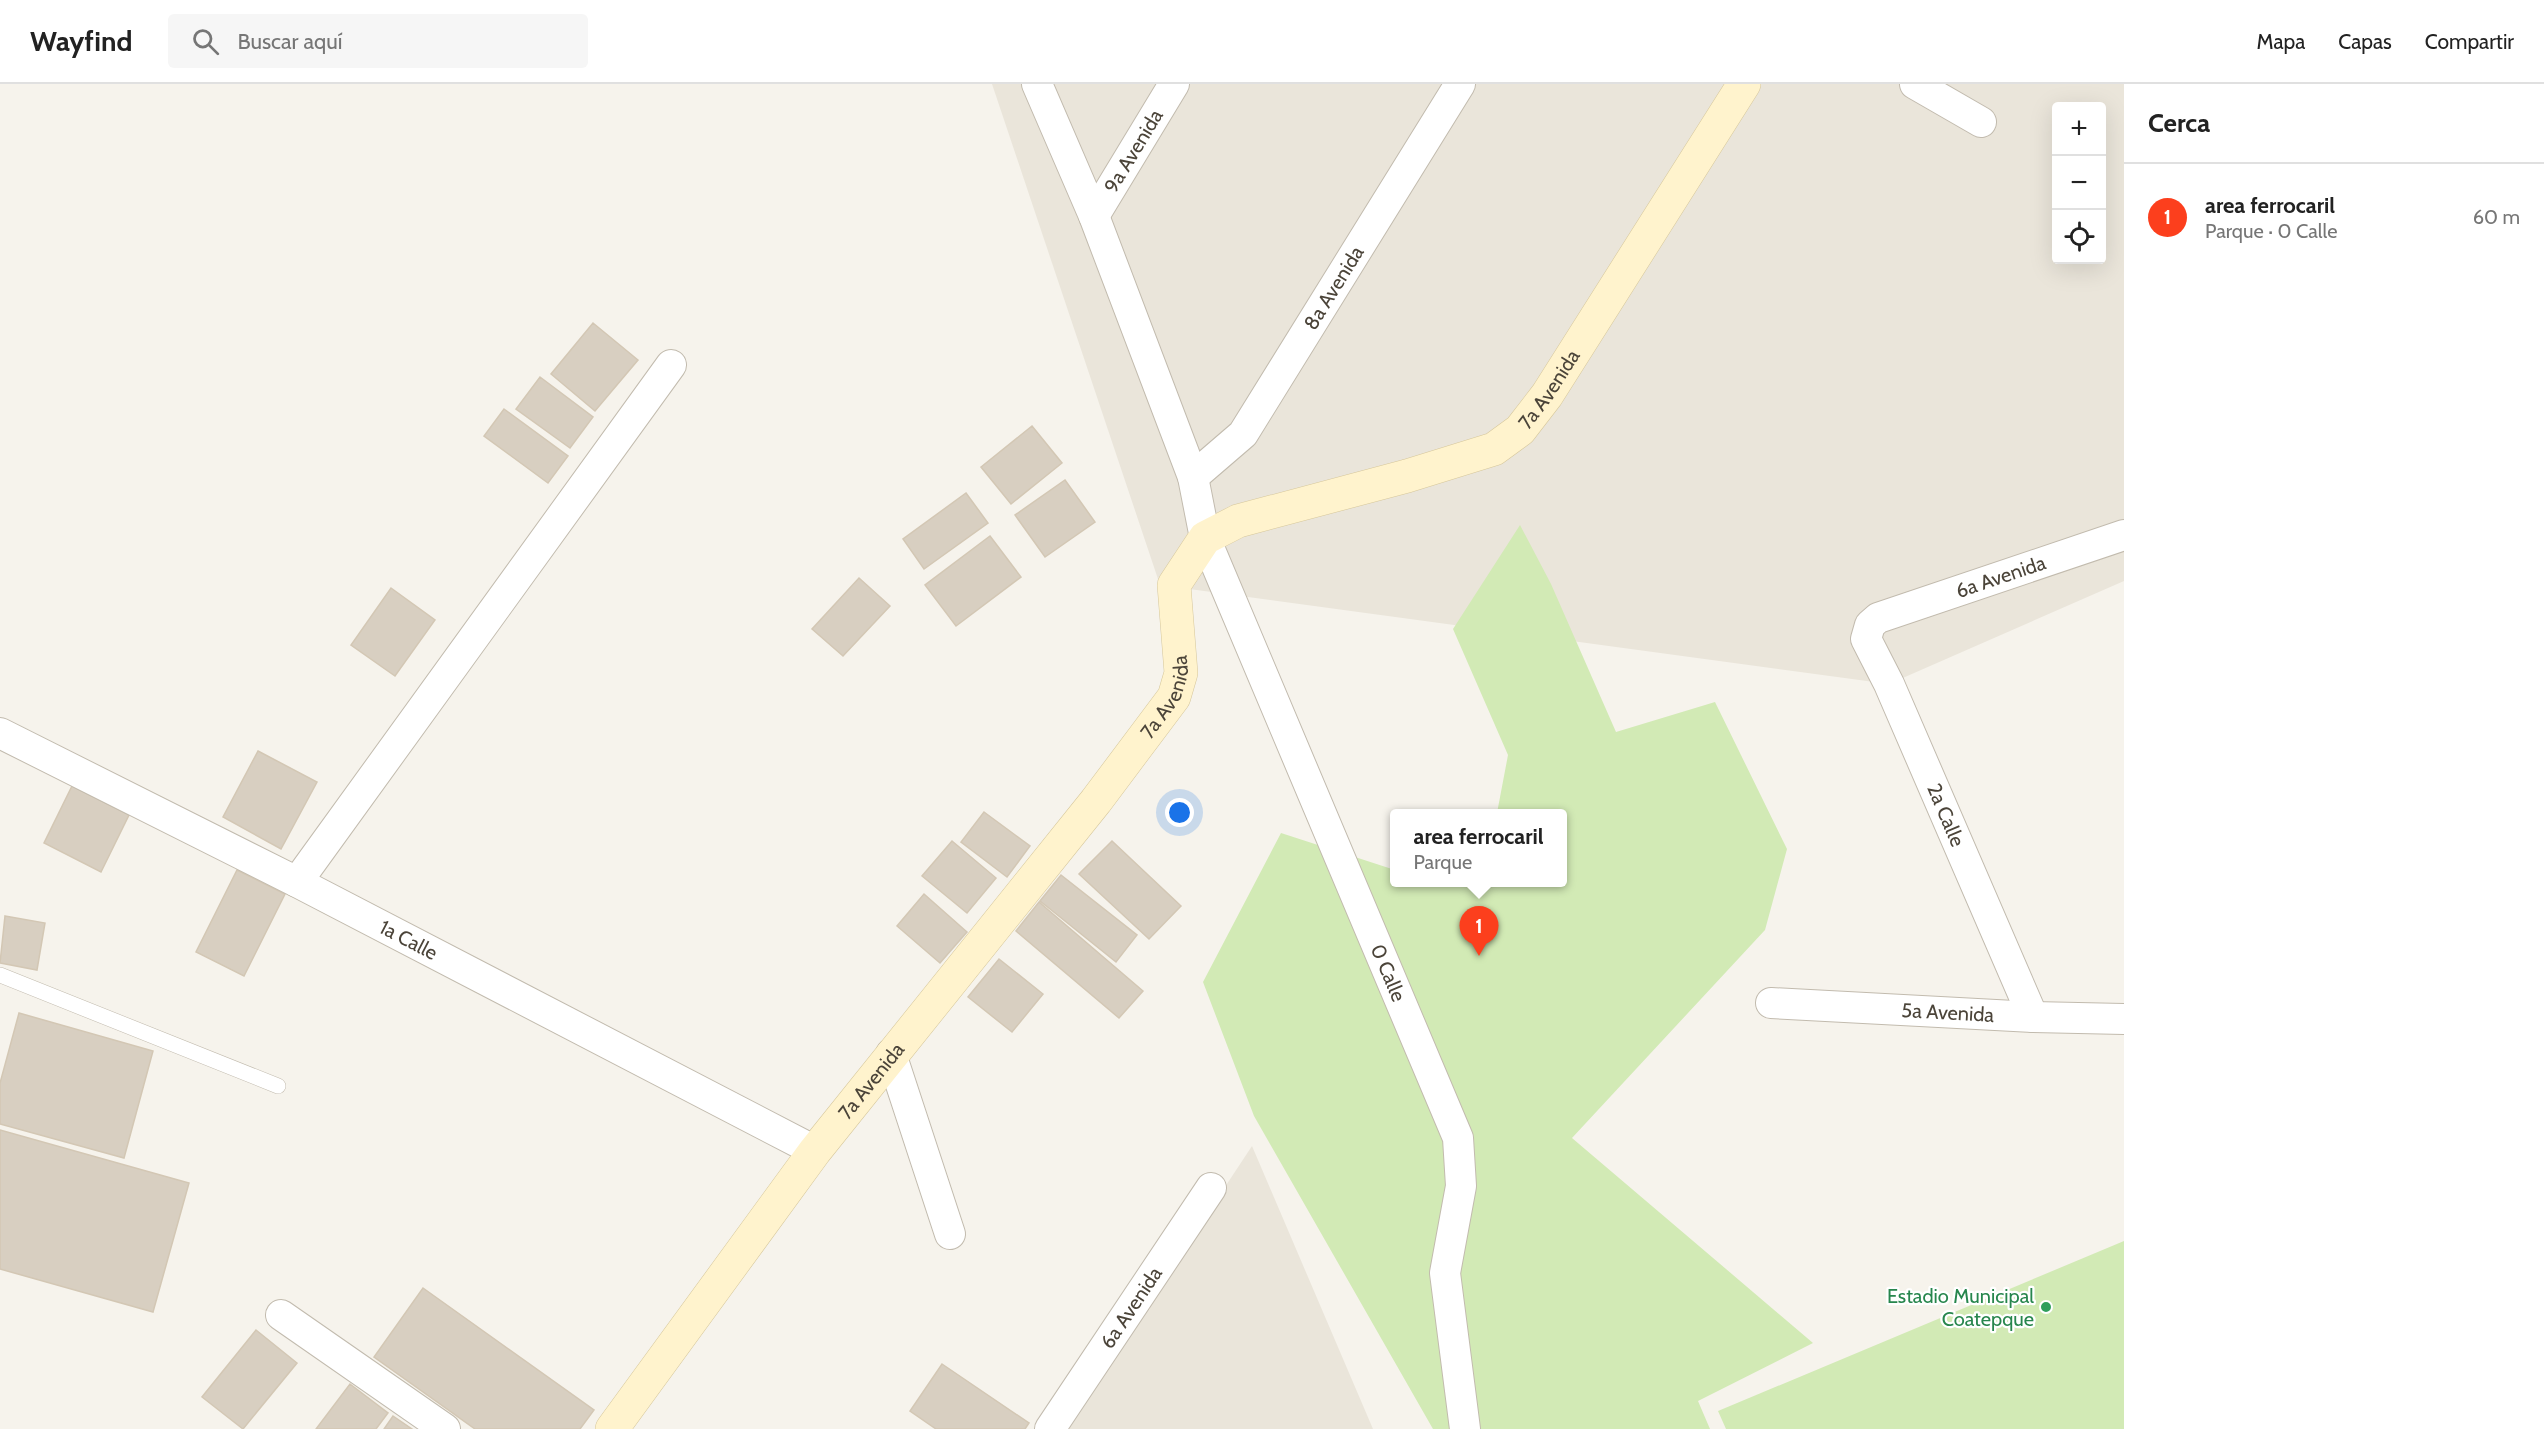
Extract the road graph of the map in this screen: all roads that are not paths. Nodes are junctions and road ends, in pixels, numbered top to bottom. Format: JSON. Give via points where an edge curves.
{"nodes":[{"id":1,"x":1036,"y":84,"type":"edge"},
{"id":2,"x":1174,"y":84,"type":"edge"},
{"id":3,"x":1460,"y":84,"type":"edge"},
{"id":4,"x":1744,"y":84,"type":"edge"},
{"id":5,"x":1915,"y":84,"type":"edge"},
{"id":6,"x":1981,"y":122,"type":"dead end"},
{"id":7,"x":1094,"y":216,"type":"junction"},
{"id":8,"x":671,"y":365,"type":"dead end"},
{"id":9,"x":1193,"y":477,"type":"junction"},
{"id":10,"x":2124,"y":535,"type":"edge"},
{"id":11,"x":1206,"y":538,"type":"junction"},
{"id":12,"x":1878,"y":618,"type":"joint"},
{"id":13,"x":0,"y":733,"type":"edge"},
{"id":14,"x":297,"y":882,"type":"junction"},
{"id":15,"x":0,"y":975,"type":"edge"},
{"id":16,"x":1771,"y":1003,"type":"dead end"},
{"id":17,"x":2033,"y":1017,"type":"junction"},
{"id":18,"x":2124,"y":1019,"type":"edge"},
{"id":19,"x":891,"y":1054,"type":"junction"},
{"id":20,"x":278,"y":1086,"type":"dead end"},
{"id":21,"x":815,"y":1151,"type":"junction"},
{"id":22,"x":1211,"y":1188,"type":"dead end"},
{"id":23,"x":950,"y":1234,"type":"dead end"},
{"id":24,"x":281,"y":1315,"type":"dead end"},
{"id":25,"x":445,"y":1429,"type":"edge"},
{"id":26,"x":612,"y":1429,"type":"edge"},
{"id":27,"x":1050,"y":1429,"type":"edge"},
{"id":28,"x":1465,"y":1429,"type":"edge"}],
"edges":[{"from":1,"to":7,"type":"street","name":"0 Calle"},
{"from":2,"to":7,"type":"street","name":"9a Avenida"},
{"from":3,"to":9,"type":"street","name":"8a Avenida","via":[[1243,434]]},
{"from":4,"to":11,"type":"street","name":"7a Avenida","via":[[1547,395],[1520,430],[1494,449],[1238,521]]},
{"from":5,"to":6,"type":"street"},
{"from":7,"to":9,"type":"street","name":"0 Calle"},
{"from":8,"to":14,"type":"street"},
{"from":9,"to":11,"type":"street","name":"0 Calle"},
{"from":10,"to":12,"type":"street","name":"6a Avenida"},
{"from":11,"to":19,"type":"street","name":"7a Avenida","via":[[1174,585],[1180,673],[1174,697],[1096,801]]},
{"from":11,"to":28,"type":"street","name":"0 Calle","via":[[1458,1138],[1461,1186],[1445,1273]]},
{"from":12,"to":17,"type":"street","name":"2a Calle","via":[[1870,625],[1866,639]]},
{"from":13,"to":14,"type":"street","name":"1a Calle"},
{"from":14,"to":21,"type":"street","name":"1a Calle"},
{"from":15,"to":20,"type":"lane"},
{"from":16,"to":17,"type":"street","name":"5a Avenida"},
{"from":17,"to":18,"type":"street","name":"5a Avenida"},
{"from":19,"to":21,"type":"street","name":"7a Avenida"},
{"from":19,"to":23,"type":"street"},
{"from":21,"to":26,"type":"street","name":"7a Avenida"},
{"from":22,"to":27,"type":"street","name":"6a Avenida"},
{"from":24,"to":25,"type":"street"}]}
